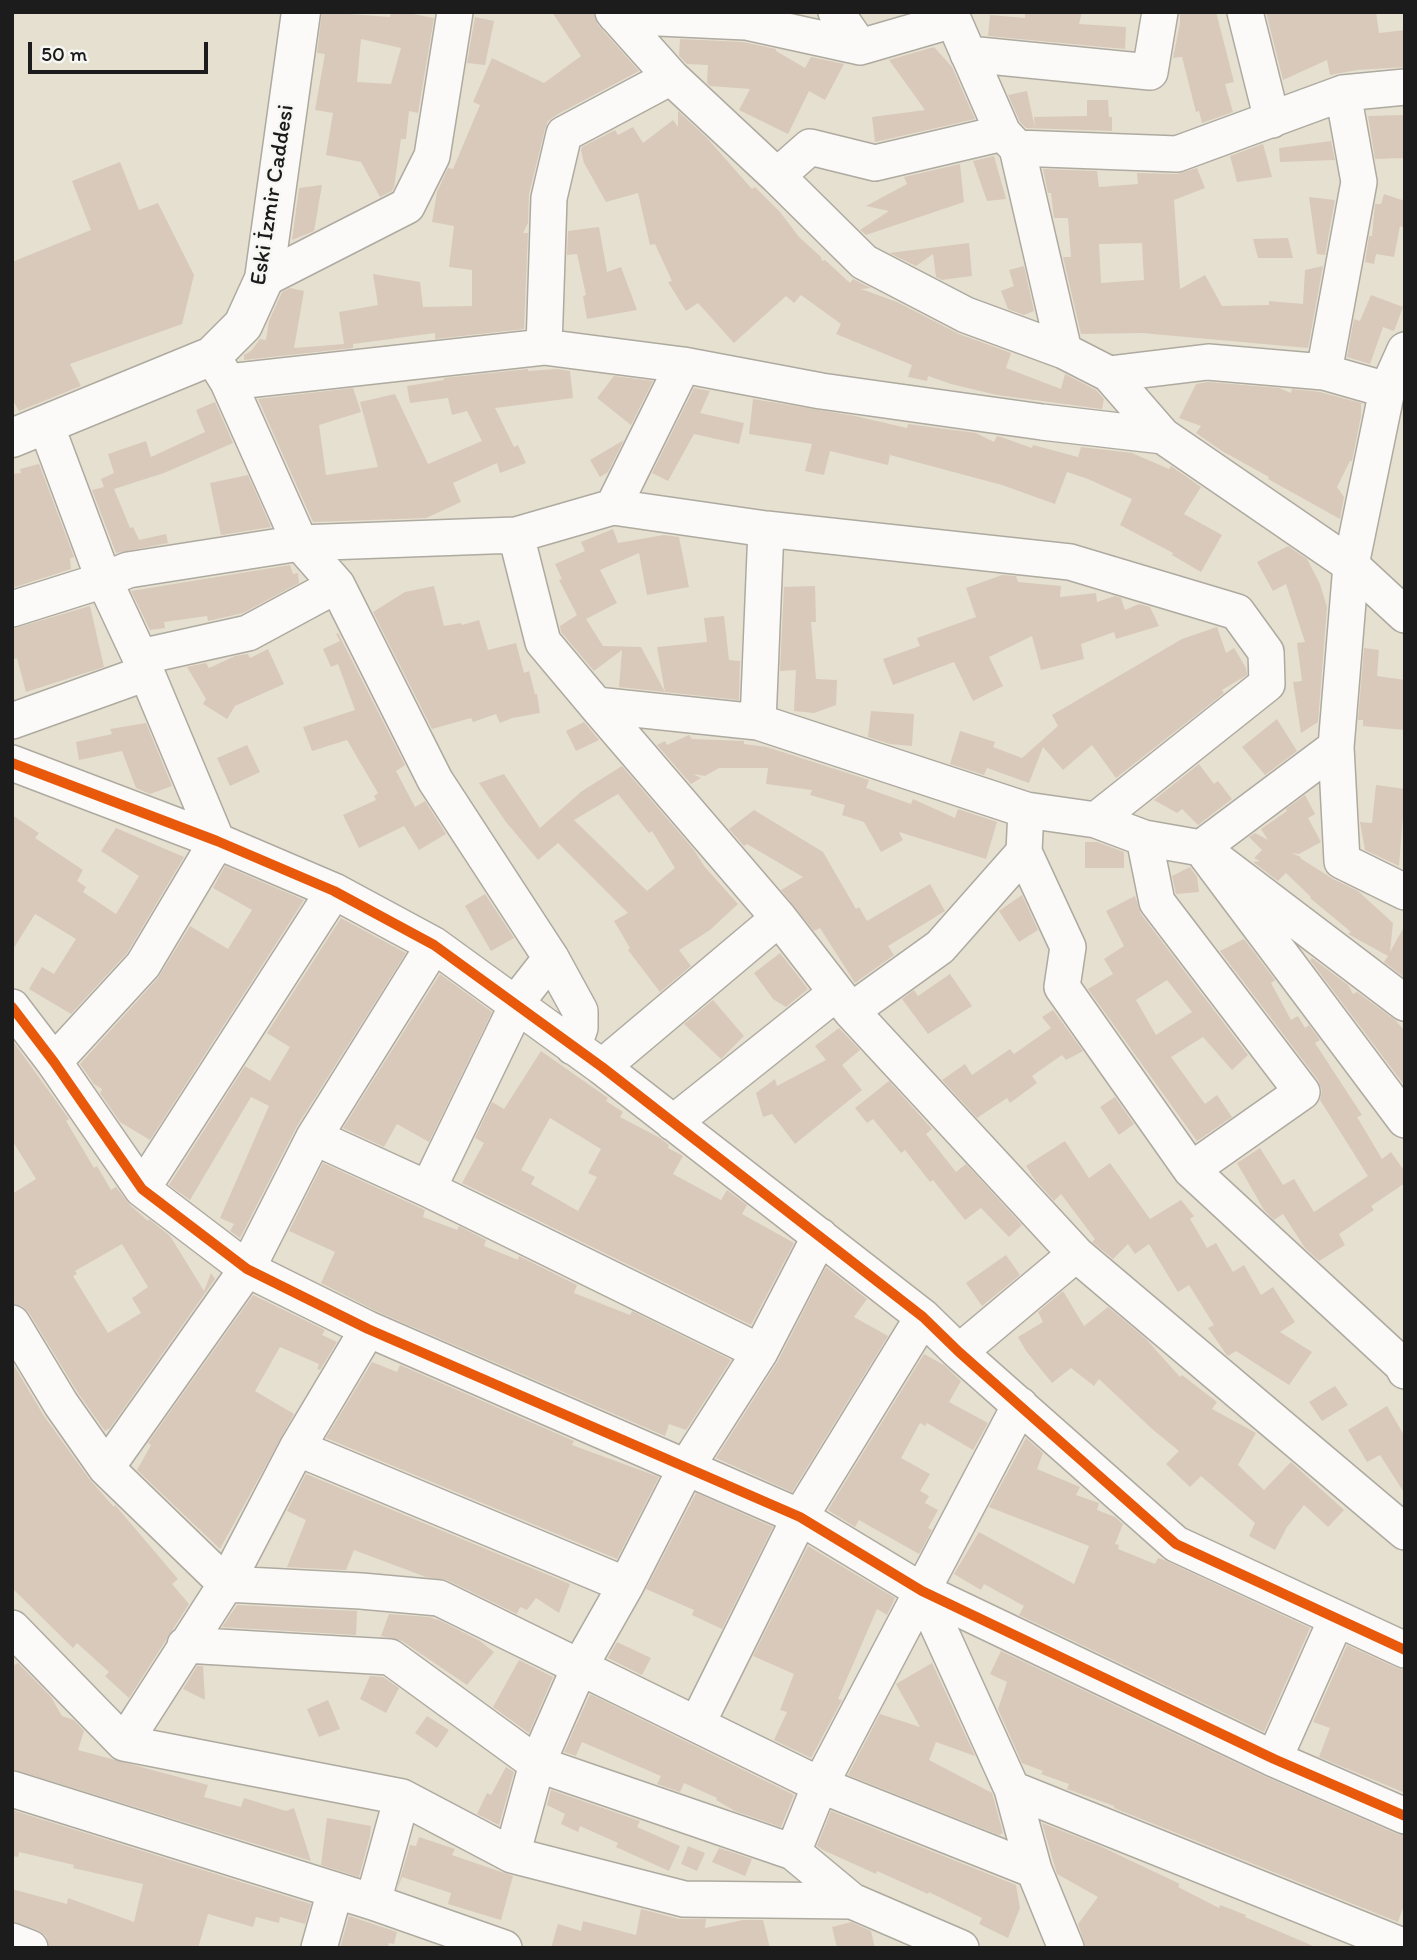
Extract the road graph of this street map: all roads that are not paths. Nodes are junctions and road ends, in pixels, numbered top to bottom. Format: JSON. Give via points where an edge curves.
{"nodes":[{"id":1,"x":279,"y":12,"type":"edge"},
{"id":2,"x":301,"y":12,"type":"edge"},
{"id":3,"x":455,"y":12,"type":"edge"},
{"id":4,"x":836,"y":12,"type":"edge"},
{"id":5,"x":1160,"y":12,"type":"edge"},
{"id":6,"x":1245,"y":12,"type":"edge"},
{"id":7,"x":615,"y":14,"type":"edge"},
{"id":8,"x":951,"y":16,"type":"edge"},
{"id":9,"x":860,"y":47,"type":"junction"},
{"id":10,"x":968,"y":54,"type":"junction"},
{"id":11,"x":671,"y":78,"type":"junction"},
{"id":12,"x":1405,"y":87,"type":"edge"},
{"id":13,"x":1343,"y":93,"type":"junction"},
{"id":14,"x":1272,"y":120,"type":"junction"},
{"id":15,"x":1010,"y":140,"type":"junction"},
{"id":16,"x":777,"y":176,"type":"junction"},
{"id":17,"x":264,"y":279,"type":"junction"},
{"id":18,"x":544,"y":347,"type":"junction"},
{"id":19,"x":1405,"y":350,"type":"edge"},
{"id":20,"x":1064,"y":351,"type":"junction"},
{"id":21,"x":683,"y":365,"type":"junction"},
{"id":22,"x":220,"y":369,"type":"junction"},
{"id":23,"x":1324,"y":372,"type":"junction"},
{"id":24,"x":1109,"y":374,"type":"junction"},
{"id":25,"x":1387,"y":390,"type":"junction"},
{"id":26,"x":29,"y":432,"type":"edge"},
{"id":27,"x":1163,"y":436,"type":"junction"},
{"id":28,"x":613,"y":507,"type":"junction"},
{"id":29,"x":766,"y":528,"type":"junction"},
{"id":30,"x":516,"y":535,"type":"junction"},
{"id":31,"x":300,"y":543,"type":"junction"},
{"id":32,"x":1352,"y":565,"type":"junction"},
{"id":33,"x":104,"y":580,"type":"junction"},
{"id":34,"x":337,"y":585,"type":"junction"},
{"id":35,"x":12,"y":609,"type":"edge"},
{"id":36,"x":1405,"y":615,"type":"edge"},
{"id":37,"x":143,"y":665,"type":"junction"},
{"id":38,"x":596,"y":705,"type":"junction"},
{"id":39,"x":12,"y":721,"type":"edge"},
{"id":40,"x":758,"y":722,"type":"junction"},
{"id":41,"x":1336,"y":747,"type":"junction"},
{"id":42,"x":12,"y":763,"type":"edge"},
{"id":43,"x":1026,"y":810,"type":"junction"},
{"id":44,"x":1096,"y":820,"type":"junction"},
{"id":45,"x":1144,"y":838,"type":"junction"},
{"id":46,"x":217,"y":841,"type":"junction"},
{"id":47,"x":1201,"y":848,"type":"junction"},
{"id":48,"x":1024,"y":852,"type":"junction"},
{"id":49,"x":334,"y":891,"type":"junction"},
{"id":50,"x":1404,"y":892,"type":"edge"},
{"id":51,"x":779,"y":919,"type":"junction"},
{"id":52,"x":434,"y":945,"type":"junction"},
{"id":53,"x":551,"y":958,"type":"junction"},
{"id":54,"x":844,"y":1002,"type":"junction"},
{"id":55,"x":1405,"y":1003,"type":"edge"},
{"id":56,"x":517,"y":1006,"type":"junction"},
{"id":57,"x":12,"y":1007,"type":"edge"},
{"id":58,"x":573,"y":1047,"type":"junction"},
{"id":59,"x":54,"y":1062,"type":"junction"},
{"id":60,"x":602,"y":1068,"type":"junction"},
{"id":61,"x":1405,"y":1120,"type":"edge"},
{"id":62,"x":673,"y":1123,"type":"junction"},
{"id":63,"x":314,"y":1137,"type":"junction"},
{"id":64,"x":1191,"y":1170,"type":"junction"},
{"id":65,"x":142,"y":1189,"type":"junction"},
{"id":66,"x":428,"y":1189,"type":"junction"},
{"id":67,"x":820,"y":1236,"type":"junction"},
{"id":68,"x":1076,"y":1254,"type":"junction"},
{"id":69,"x":247,"y":1269,"type":"junction"},
{"id":70,"x":923,"y":1317,"type":"junction"},
{"id":71,"x":12,"y":1323,"type":"edge"},
{"id":72,"x":368,"y":1329,"type":"junction"},
{"id":73,"x":760,"y":1352,"type":"junction"},
{"id":74,"x":959,"y":1352,"type":"junction"},
{"id":75,"x":1405,"y":1371,"type":"edge"},
{"id":76,"x":1020,"y":1405,"type":"junction"},
{"id":77,"x":297,"y":1448,"type":"junction"},
{"id":78,"x":687,"y":1466,"type":"junction"},
{"id":79,"x":106,"y":1468,"type":"junction"},
{"id":80,"x":800,"y":1517,"type":"junction"},
{"id":81,"x":1405,"y":1532,"type":"edge"},
{"id":82,"x":226,"y":1584,"type":"junction"},
{"id":83,"x":626,"y":1586,"type":"junction"},
{"id":84,"x":922,"y":1591,"type":"junction"},
{"id":85,"x":1336,"y":1620,"type":"junction"},
{"id":86,"x":12,"y":1628,"type":"edge"},
{"id":87,"x":185,"y":1645,"type":"junction"},
{"id":88,"x":1405,"y":1650,"type":"edge"},
{"id":89,"x":580,"y":1666,"type":"junction"},
{"id":90,"x":697,"y":1724,"type":"junction"},
{"id":91,"x":124,"y":1744,"type":"junction"},
{"id":92,"x":1274,"y":1759,"type":"junction"},
{"id":93,"x":537,"y":1764,"type":"junction"},
{"id":94,"x":820,"y":1785,"type":"junction"},
{"id":95,"x":12,"y":1789,"type":"edge"},
{"id":96,"x":1012,"y":1789,"type":"junction"},
{"id":97,"x":402,"y":1797,"type":"junction"},
{"id":98,"x":1405,"y":1816,"type":"edge"},
{"id":99,"x":793,"y":1852,"type":"junction"},
{"id":100,"x":512,"y":1855,"type":"junction"},
{"id":101,"x":1034,"y":1870,"type":"junction"},
{"id":102,"x":335,"y":1891,"type":"junction"},
{"id":103,"x":852,"y":1901,"type":"junction"},
{"id":104,"x":373,"y":1902,"type":"junction"},
{"id":105,"x":12,"y":1941,"type":"edge"},
{"id":106,"x":1405,"y":1947,"type":"edge"},
{"id":107,"x":30,"y":1948,"type":"edge"},
{"id":108,"x":319,"y":1948,"type":"edge"},
{"id":109,"x":504,"y":1948,"type":"edge"},
{"id":110,"x":961,"y":1948,"type":"edge"},
{"id":111,"x":1066,"y":1948,"type":"edge"}],
"edges":[{"from":1,"to":22,"type":"main road","via":[[243,267]]},
{"from":2,"to":17,"type":"main road","name":"Eski İzmir Caddesi"},
{"from":3,"to":17,"type":"street","via":[[432,156],[407,206]]},
{"from":4,"to":9,"type":"street"},
{"from":5,"to":10,"type":"street","via":[[1150,72]]},
{"from":6,"to":14,"type":"street"},
{"from":7,"to":9,"type":"street","via":[[746,22]]},
{"from":7,"to":11,"type":"street"},
{"from":8,"to":9,"type":"street"},
{"from":8,"to":10,"type":"street"},
{"from":10,"to":15,"type":"street"},
{"from":11,"to":16,"type":"street"},
{"from":11,"to":18,"type":"street","via":[[565,134],[549,198]]},
{"from":12,"to":13,"type":"street"},
{"from":13,"to":14,"type":"street"},
{"from":13,"to":23,"type":"street","via":[[1359,182]]},
{"from":14,"to":15,"type":"street","via":[[1177,154]]},
{"from":15,"to":16,"type":"street","via":[[875,163],[810,147]]},
{"from":15,"to":20,"type":"street"},
{"from":16,"to":20,"type":"street","via":[[864,262],[966,315]]},
{"from":17,"to":22,"type":"main road","name":"Eski İzmir Caddesi"},
{"from":18,"to":21,"type":"street"},
{"from":18,"to":22,"type":"street"},
{"from":19,"to":25,"type":"street"},
{"from":20,"to":24,"type":"street"},
{"from":21,"to":27,"type":"street","via":[[821,391]]},
{"from":21,"to":28,"type":"street"},
{"from":22,"to":26,"type":"main road","name":"Eski İzmir Caddesi"},
{"from":22,"to":31,"type":"street"},
{"from":23,"to":24,"type":"street","via":[[1208,362]]},
{"from":23,"to":25,"type":"street"},
{"from":24,"to":27,"type":"street"},
{"from":25,"to":32,"type":"street"},
{"from":26,"to":33,"type":"street"},
{"from":27,"to":32,"type":"street"},
{"from":28,"to":29,"type":"street"},
{"from":28,"to":30,"type":"street"},
{"from":29,"to":40,"type":"street"},
{"from":29,"to":44,"type":"street","via":[[1070,562],[1237,612],[1266,652],[1267,684]]},
{"from":30,"to":31,"type":"street"},
{"from":30,"to":38,"type":"street","via":[[543,642]]},
{"from":31,"to":33,"type":"street","via":[[128,570]]},
{"from":31,"to":34,"type":"street"},
{"from":32,"to":36,"type":"street"},
{"from":32,"to":41,"type":"street"},
{"from":33,"to":35,"type":"street"},
{"from":33,"to":37,"type":"street"},
{"from":34,"to":37,"type":"street","via":[[248,633]]},
{"from":34,"to":53,"type":"street","via":[[435,780]]},
{"from":37,"to":39,"type":"street"},
{"from":37,"to":46,"type":"street"},
{"from":38,"to":40,"type":"street"},
{"from":38,"to":51,"type":"street"},
{"from":40,"to":43,"type":"street"},
{"from":41,"to":47,"type":"street"},
{"from":41,"to":50,"type":"street","via":[[1342,861]]},
{"from":42,"to":46,"type":"street"},
{"from":43,"to":44,"type":"street"},
{"from":43,"to":48,"type":"street"},
{"from":44,"to":45,"type":"street"},
{"from":45,"to":47,"type":"street"},
{"from":45,"to":64,"type":"street","via":[[1157,901],[1302,1093]]},
{"from":46,"to":49,"type":"street"},
{"from":46,"to":59,"type":"street","via":[[143,965]]},
{"from":47,"to":55,"type":"street"},
{"from":47,"to":61,"type":"street"},
{"from":48,"to":54,"type":"street","via":[[940,947]]},
{"from":48,"to":64,"type":"street","via":[[1068,947],[1062,987]]},
{"from":49,"to":52,"type":"street"},
{"from":49,"to":65,"type":"street"},
{"from":51,"to":54,"type":"street"},
{"from":51,"to":60,"type":"street"},
{"from":52,"to":56,"type":"street"},
{"from":52,"to":63,"type":"street"},
{"from":53,"to":56,"type":"street"},
{"from":53,"to":58,"type":"street","via":[[580,1012]]},
{"from":54,"to":62,"type":"street"},
{"from":54,"to":68,"type":"street"},
{"from":56,"to":58,"type":"street"},
{"from":56,"to":66,"type":"street"},
{"from":57,"to":59,"type":"street"},
{"from":58,"to":60,"type":"street"},
{"from":59,"to":65,"type":"street"},
{"from":60,"to":62,"type":"street"},
{"from":62,"to":67,"type":"street"},
{"from":63,"to":66,"type":"street"},
{"from":63,"to":69,"type":"street"},
{"from":64,"to":75,"type":"street"},
{"from":65,"to":69,"type":"street"},
{"from":66,"to":73,"type":"street"},
{"from":67,"to":70,"type":"street"},
{"from":67,"to":73,"type":"street"},
{"from":68,"to":74,"type":"street"},
{"from":68,"to":81,"type":"street"},
{"from":69,"to":72,"type":"street"},
{"from":69,"to":79,"type":"street"},
{"from":70,"to":74,"type":"street"},
{"from":70,"to":80,"type":"street"},
{"from":71,"to":79,"type":"street"},
{"from":72,"to":77,"type":"street"},
{"from":72,"to":78,"type":"street"},
{"from":73,"to":78,"type":"street"},
{"from":74,"to":76,"type":"street"},
{"from":76,"to":84,"type":"street"},
{"from":76,"to":85,"type":"street","via":[[1176,1544]]},
{"from":77,"to":82,"type":"street"},
{"from":77,"to":83,"type":"street"},
{"from":78,"to":80,"type":"street"},
{"from":78,"to":83,"type":"street"},
{"from":79,"to":82,"type":"street"},
{"from":80,"to":84,"type":"street"},
{"from":80,"to":90,"type":"street"},
{"from":82,"to":87,"type":"street"},
{"from":82,"to":89,"type":"street","via":[[439,1598]]},
{"from":83,"to":89,"type":"street"},
{"from":84,"to":92,"type":"street"},
{"from":84,"to":94,"type":"street"},
{"from":84,"to":96,"type":"street"},
{"from":85,"to":88,"type":"street"},
{"from":85,"to":92,"type":"street"},
{"from":86,"to":91,"type":"street"},
{"from":87,"to":91,"type":"street"},
{"from":87,"to":93,"type":"street","via":[[390,1657]]},
{"from":89,"to":90,"type":"street"},
{"from":89,"to":93,"type":"street"},
{"from":90,"to":94,"type":"street"},
{"from":91,"to":97,"type":"street"},
{"from":92,"to":98,"type":"street"},
{"from":93,"to":99,"type":"street"},
{"from":93,"to":100,"type":"street"},
{"from":94,"to":99,"type":"street"},
{"from":94,"to":101,"type":"street"},
{"from":95,"to":102,"type":"street"},
{"from":96,"to":101,"type":"street"},
{"from":96,"to":106,"type":"street"},
{"from":97,"to":100,"type":"street"},
{"from":97,"to":104,"type":"street"},
{"from":99,"to":103,"type":"street"},
{"from":100,"to":103,"type":"street","via":[[684,1899]]},
{"from":101,"to":111,"type":"street"},
{"from":102,"to":104,"type":"street"},
{"from":102,"to":108,"type":"street"},
{"from":103,"to":110,"type":"street"},
{"from":104,"to":109,"type":"street"},
{"from":105,"to":107,"type":"street"}]}
